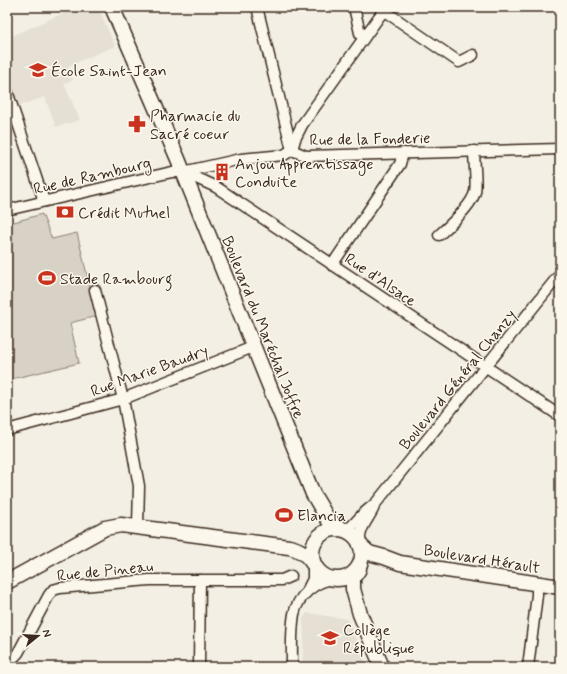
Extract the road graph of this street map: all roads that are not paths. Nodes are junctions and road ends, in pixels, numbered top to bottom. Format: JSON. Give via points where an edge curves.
{"nodes":[{"id":1,"x":112,"y":7,"type":"edge"},
{"id":2,"x":257,"y":7,"type":"edge"},
{"id":3,"x":354,"y":7,"type":"edge"},
{"id":4,"x":384,"y":9,"type":"edge"},
{"id":5,"x":363,"y":39,"type":"junction"},
{"id":6,"x":473,"y":55,"type":"dead end"},
{"id":7,"x":7,"y":91,"type":"edge"},
{"id":8,"x":560,"y":149,"type":"edge"},
{"id":9,"x":292,"y":150,"type":"junction"},
{"id":10,"x":474,"y":151,"type":"junction"},
{"id":11,"x":403,"y":153,"type":"junction"},
{"id":12,"x":183,"y":172,"type":"junction"},
{"id":13,"x":44,"y":201,"type":"junction"},
{"id":14,"x":7,"y":210,"type":"edge"},
{"id":15,"x":439,"y":235,"type":"dead end"},
{"id":16,"x":332,"y":264,"type":"junction"},
{"id":17,"x":560,"y":274,"type":"edge"},
{"id":18,"x":95,"y":290,"type":"dead end"},
{"id":19,"x":253,"y":346,"type":"junction"},
{"id":20,"x":486,"y":367,"type":"junction"},
{"id":21,"x":123,"y":399,"type":"junction"},
{"id":22,"x":560,"y":416,"type":"edge"},
{"id":23,"x":7,"y":430,"type":"edge"},
{"id":24,"x":312,"y":494,"type":"junction"},
{"id":25,"x":376,"y":503,"type":"junction"},
{"id":26,"x":138,"y":526,"type":"junction"},
{"id":27,"x":342,"y":529,"type":"junction"},
{"id":28,"x":317,"y":539,"type":"junction"},
{"id":29,"x":360,"y":545,"type":"junction"},
{"id":30,"x":289,"y":547,"type":"junction"},
{"id":31,"x":400,"y":563,"type":"junction"},
{"id":32,"x":313,"y":564,"type":"junction"},
{"id":33,"x":357,"y":570,"type":"junction"},
{"id":34,"x":292,"y":576,"type":"dead end"},
{"id":35,"x":333,"y":579,"type":"junction"},
{"id":36,"x":200,"y":580,"type":"junction"},
{"id":37,"x":7,"y":582,"type":"edge"},
{"id":38,"x":537,"y":584,"type":"junction"},
{"id":39,"x":560,"y":587,"type":"edge"},
{"id":40,"x":306,"y":593,"type":"junction"},
{"id":41,"x":360,"y":614,"type":"junction"},
{"id":42,"x":7,"y":664,"type":"edge"},
{"id":43,"x":199,"y":667,"type":"edge"},
{"id":44,"x":292,"y":667,"type":"edge"},
{"id":45,"x":382,"y":667,"type":"edge"},
{"id":46,"x":528,"y":667,"type":"edge"}],
"edges":[{"from":1,"to":12,"type":"main road","name":"Boulevard du Maréchal Joffre"},
{"from":2,"to":9,"type":"street"},
{"from":3,"to":5,"type":"street"},
{"from":4,"to":5,"type":"street"},
{"from":4,"to":6,"type":"street","via":[[459,62]]},
{"from":5,"to":9,"type":"street","via":[[302,125]]},
{"from":7,"to":13,"type":"street"},
{"from":8,"to":10,"type":"street","name":"Rue de la Fonderie"},
{"from":9,"to":11,"type":"street","name":"Rue de la Fonderie","via":[[306,156]]},
{"from":9,"to":12,"type":"street","name":"Rue de la Fonderie","via":[[284,155],[241,159]]},
{"from":10,"to":11,"type":"street","name":"Rue de la Fonderie"},
{"from":10,"to":15,"type":"street","via":[[475,192],[452,224]]},
{"from":11,"to":16,"type":"street","via":[[400,164]]},
{"from":12,"to":13,"type":"street","name":"Rue de Rambourg","via":[[172,172]]},
{"from":12,"to":16,"type":"street","name":"Rue d’Alsace","via":[[216,187]]},
{"from":12,"to":19,"type":"main road","name":"Boulevard du Maréchal Joffre"},
{"from":13,"to":14,"type":"street","name":"Rue de Rambourg"},
{"from":16,"to":20,"type":"street","name":"Rue d’Alsace"},
{"from":17,"to":20,"type":"street","name":"Boulevard Général Chanzy"},
{"from":18,"to":21,"type":"street"},
{"from":19,"to":21,"type":"street","name":"Rue Marie Baudry"},
{"from":19,"to":24,"type":"main road","name":"Boulevard du Maréchal Joffre"},
{"from":20,"to":22,"type":"street","name":"Rue d’Alsace"},
{"from":20,"to":25,"type":"street","name":"Boulevard Général Chanzy"},
{"from":21,"to":23,"type":"street","name":"Rue Marie Baudry"},
{"from":21,"to":26,"type":"street","via":[[139,486]]},
{"from":24,"to":27,"type":"main road","name":"Boulevard du Maréchal Joffre","via":[[328,521]]},
{"from":24,"to":28,"type":"main road","name":"Boulevard du Maréchal Joffre","via":[[322,526]]},
{"from":25,"to":27,"type":"street","name":"Boulevard Général Chanzy","via":[[351,527]]},
{"from":25,"to":29,"type":"street","name":"Boulevard Général Chanzy","via":[[362,528]]},
{"from":26,"to":30,"type":"main road"},
{"from":26,"to":37,"type":"main road","via":[[121,525],[105,528]]},
{"from":27,"to":28,"type":"main road","via":[[328,530]]},
{"from":27,"to":29,"type":"main road","via":[[353,535]]},
{"from":28,"to":30,"type":"main road","via":[[304,545]]},
{"from":28,"to":32,"type":"main road","via":[[312,550]]},
{"from":29,"to":31,"type":"main road","name":"Boulevard Hérault","via":[[368,553]]},
{"from":29,"to":33,"type":"main road","via":[[362,558]]},
{"from":30,"to":32,"type":"main road","via":[[303,552]]},
{"from":31,"to":33,"type":"main road","name":"Boulevard Hérault","via":[[368,564]]},
{"from":31,"to":38,"type":"main road","name":"Boulevard Hérault"},
{"from":32,"to":35,"type":"main road","via":[[321,574]]},
{"from":32,"to":40,"type":"street","via":[[313,579]]},
{"from":33,"to":35,"type":"main road","via":[[347,578]]},
{"from":33,"to":41,"type":"main road","via":[[352,583]]},
{"from":34,"to":36,"type":"street","name":"Rue de Pineau","via":[[280,580]]},
{"from":35,"to":40,"type":"street","via":[[316,584]]},
{"from":35,"to":41,"type":"main road","via":[[348,591]]},
{"from":36,"to":42,"type":"street","name":"Rue de Pineau","via":[[149,580],[53,590],[18,653]]},
{"from":36,"to":43,"type":"street"},
{"from":38,"to":39,"type":"main road","name":"Boulevard Hérault"},
{"from":38,"to":46,"type":"street"},
{"from":40,"to":44,"type":"street","via":[[297,605],[294,615]]},
{"from":41,"to":45,"type":"main road"}]}
